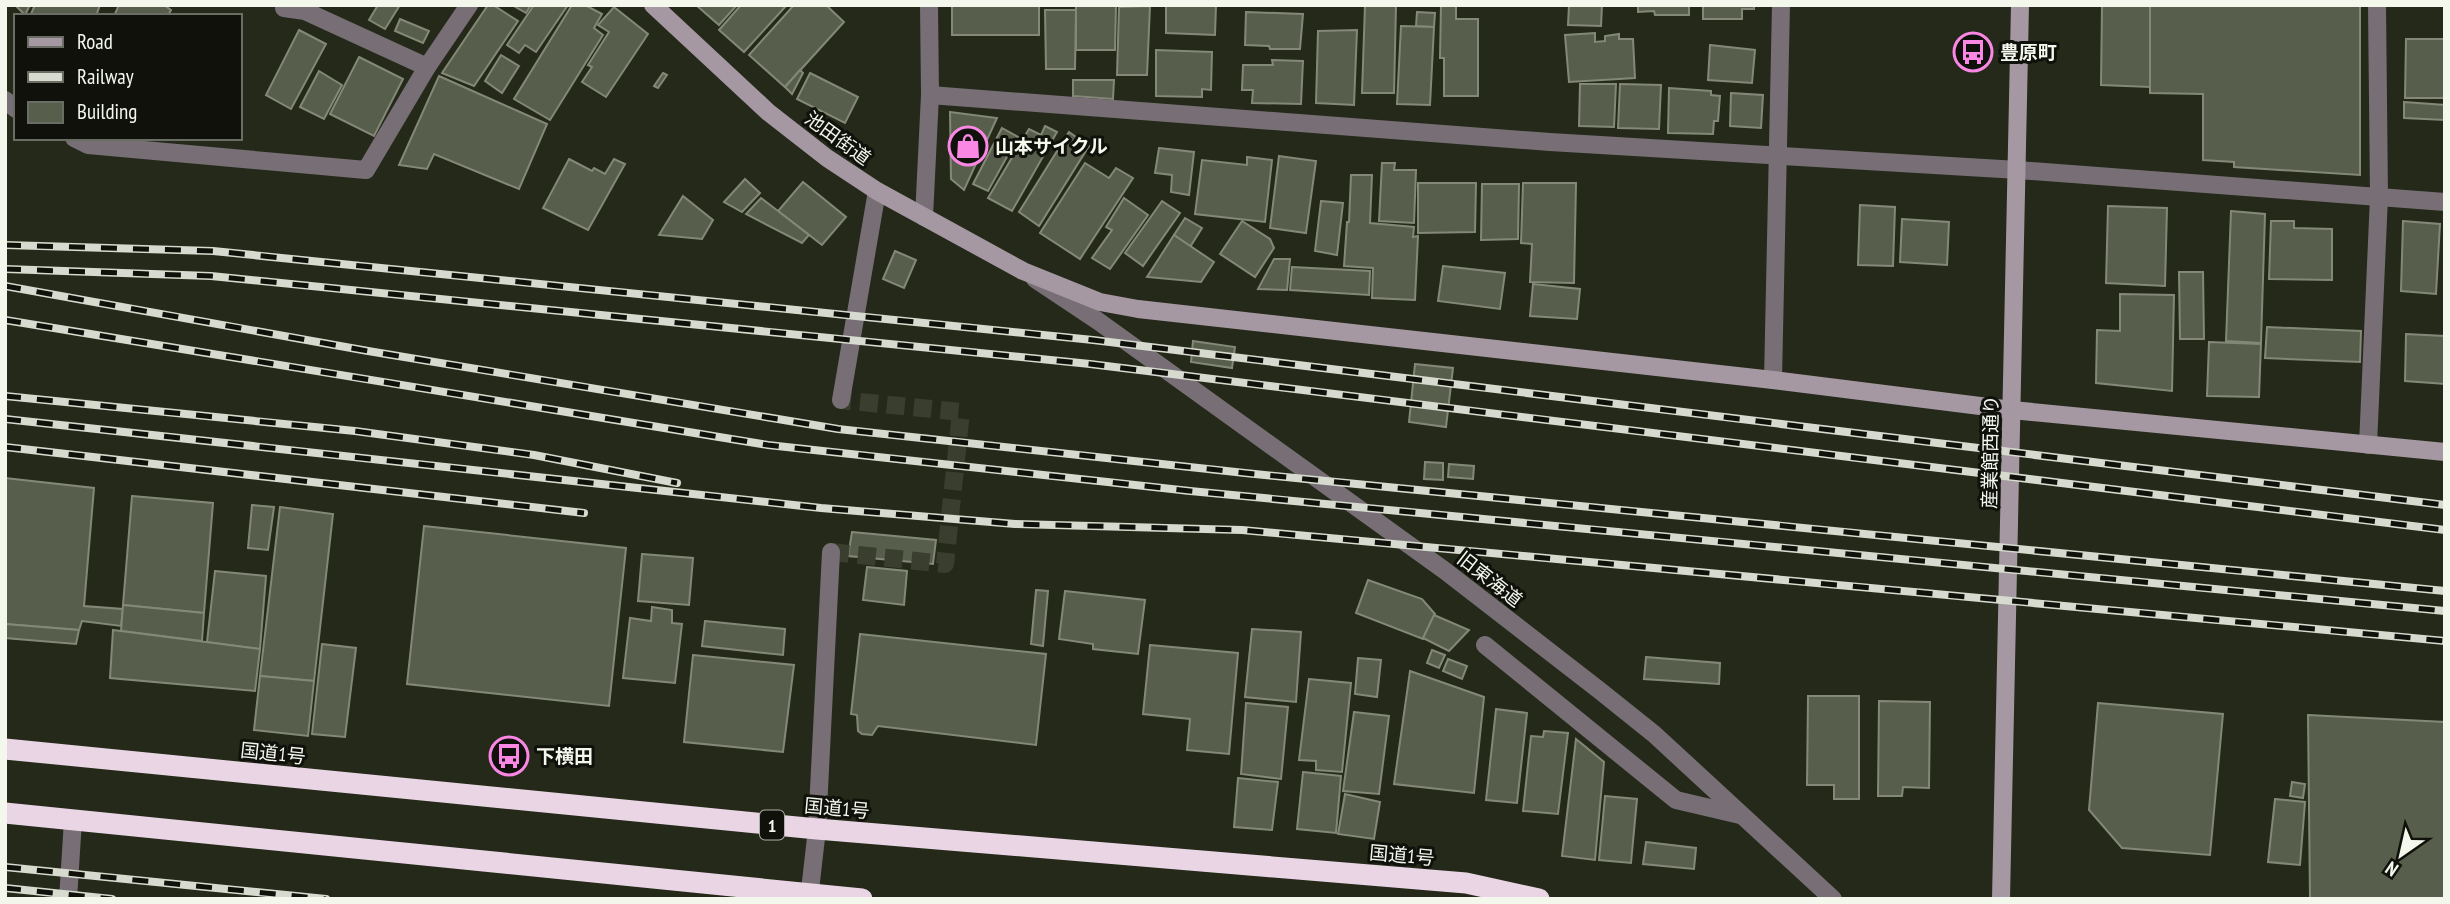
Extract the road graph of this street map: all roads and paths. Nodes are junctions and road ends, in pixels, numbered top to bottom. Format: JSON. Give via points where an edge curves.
{"nodes":[{"id":1,"x":469,"y":5,"type":"edge"},
{"id":2,"x":653,"y":5,"type":"edge"},
{"id":3,"x":929,"y":5,"type":"edge"},
{"id":4,"x":1781,"y":5,"type":"edge"},
{"id":5,"x":2020,"y":5,"type":"edge"},
{"id":6,"x":2376,"y":5,"type":"edge"},
{"id":7,"x":284,"y":8,"type":"dead end"},
{"id":8,"x":427,"y":67,"type":"junction"},
{"id":9,"x":930,"y":95,"type":"junction"},
{"id":10,"x":78,"y":140,"type":"edge"},
{"id":11,"x":1778,"y":156,"type":"junction"},
{"id":12,"x":2018,"y":170,"type":"junction"},
{"id":13,"x":877,"y":191,"type":"junction"},
{"id":14,"x":2379,"y":198,"type":"junction"},
{"id":15,"x":2445,"y":202,"type":"edge"},
{"id":16,"x":924,"y":217,"type":"junction"},
{"id":17,"x":1023,"y":271,"type":"junction"},
{"id":18,"x":1773,"y":380,"type":"junction"},
{"id":19,"x":841,"y":400,"type":"dead end"},
{"id":20,"x":2012,"y":410,"type":"junction"},
{"id":21,"x":2368,"y":445,"type":"junction"},
{"id":22,"x":2445,"y":452,"type":"edge"},
{"id":23,"x":831,"y":552,"type":"dead end"},
{"id":24,"x":1485,"y":645,"type":"dead end"},
{"id":25,"x":5,"y":749,"type":"edge"},
{"id":26,"x":5,"y":813,"type":"edge"},
{"id":27,"x":1742,"y":816,"type":"junction"},
{"id":28,"x":73,"y":820,"type":"junction"},
{"id":29,"x":817,"y":829,"type":"junction"},
{"id":30,"x":809,"y":897,"type":"edge"},
{"id":31,"x":68,"y":899,"type":"edge"},
{"id":32,"x":862,"y":899,"type":"edge"},
{"id":33,"x":1539,"y":899,"type":"edge"},
{"id":34,"x":1833,"y":899,"type":"edge"},
{"id":35,"x":2001,"y":899,"type":"edge"}],
"edges":[{"from":1,"to":8,"type":"street"},
{"from":2,"to":13,"type":"street","name":"池田街道","via":[[768,112]]},
{"from":3,"to":9,"type":"street"},
{"from":4,"to":11,"type":"street"},
{"from":5,"to":12,"type":"street","name":"産業館西通り"},
{"from":6,"to":14,"type":"street"},
{"from":7,"to":8,"type":"street","via":[[305,11]]},
{"from":8,"to":10,"type":"street","via":[[366,170],[88,145]]},
{"from":9,"to":11,"type":"street"},
{"from":9,"to":16,"type":"street"},
{"from":11,"to":12,"type":"street"},
{"from":11,"to":18,"type":"street"},
{"from":12,"to":14,"type":"street"},
{"from":12,"to":20,"type":"street","name":"産業館西通り"},
{"from":13,"to":16,"type":"street","name":"池田街道"},
{"from":13,"to":19,"type":"street"},
{"from":14,"to":15,"type":"street"},
{"from":14,"to":21,"type":"street"},
{"from":16,"to":17,"type":"street","name":"池田街道"},
{"from":17,"to":18,"type":"street","name":"池田街道","via":[[1100,302],[1138,309]]},
{"from":17,"to":27,"type":"street","name":"旧東海道","via":[[1444,570],[1654,734]]},
{"from":18,"to":20,"type":"street","name":"池田街道"},
{"from":20,"to":21,"type":"street","name":"池田街道"},
{"from":20,"to":35,"type":"street","name":"産業館西通り"},
{"from":21,"to":22,"type":"street","name":"池田街道"},
{"from":23,"to":29,"type":"street"},
{"from":24,"to":27,"type":"street","via":[[1676,800]]},
{"from":25,"to":29,"type":"highway","name":"国道1号","number":"1"},
{"from":26,"to":28,"type":"highway"},
{"from":27,"to":34,"type":"street","name":"旧東海道"},
{"from":28,"to":30,"type":"highway"},
{"from":28,"to":31,"type":"street"},
{"from":29,"to":30,"type":"street"},
{"from":29,"to":33,"type":"highway","name":"国道1号","number":"1","via":[[1465,883]]},
{"from":30,"to":32,"type":"highway"}]}
